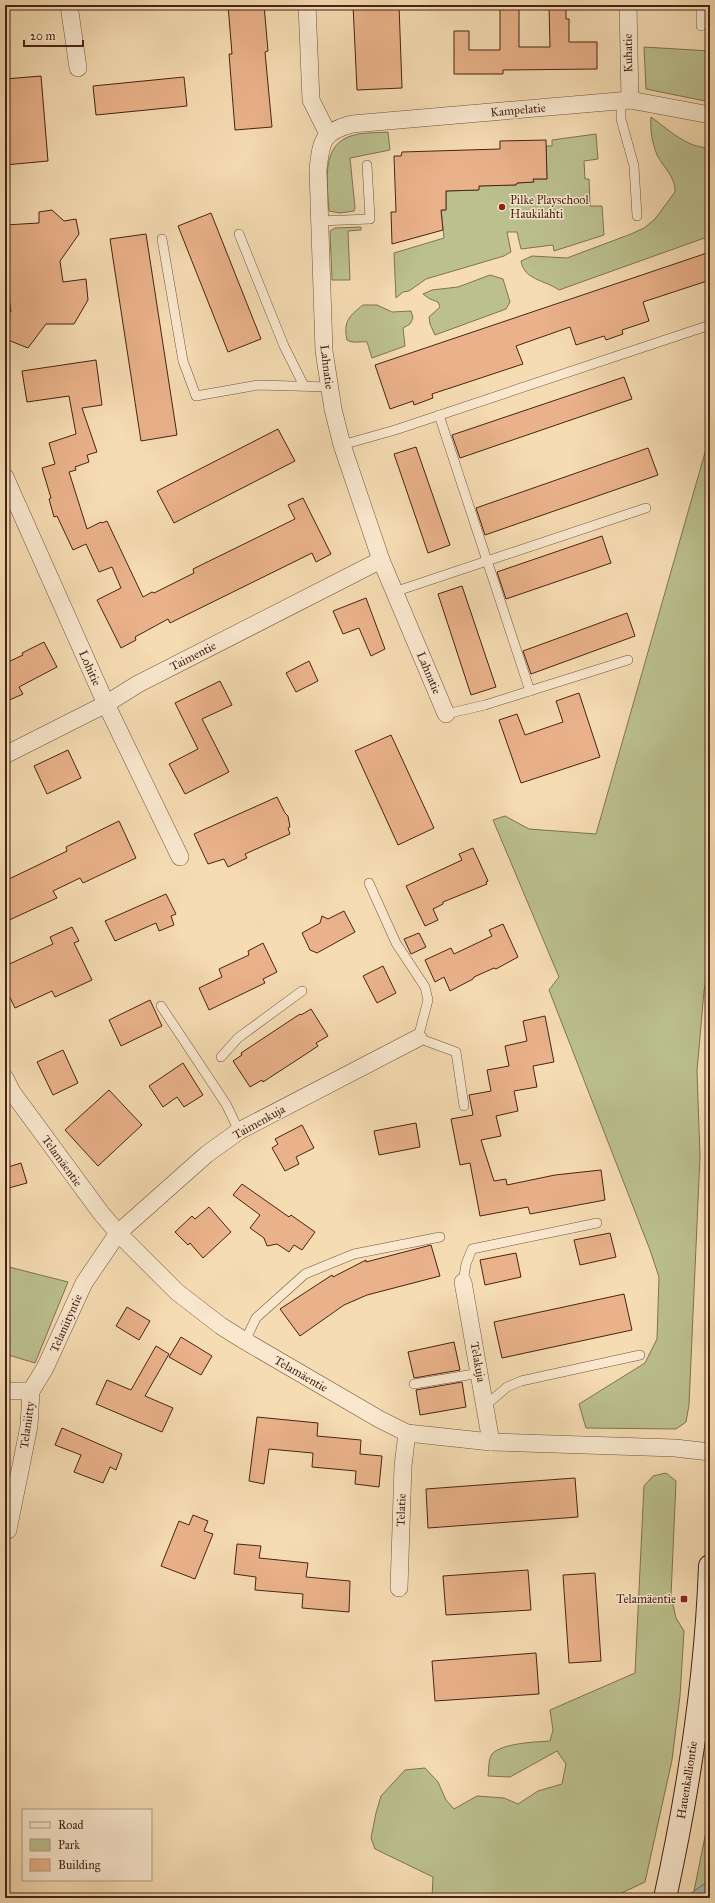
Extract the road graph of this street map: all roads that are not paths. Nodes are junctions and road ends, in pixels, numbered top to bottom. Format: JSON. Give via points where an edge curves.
{"nodes":[{"id":1,"x":69,"y":5,"type":"edge"},
{"id":2,"x":307,"y":5,"type":"edge"},
{"id":3,"x":628,"y":5,"type":"edge"},
{"id":4,"x":701,"y":5,"type":"edge"},
{"id":5,"x":701,"y":26,"type":"dead end"},
{"id":6,"x":78,"y":68,"type":"dead end"},
{"id":7,"x":625,"y":101,"type":"junction"},
{"id":8,"x":710,"y":115,"type":"edge"},
{"id":9,"x":328,"y":134,"type":"junction"},
{"id":10,"x":367,"y":165,"type":"dead end"},
{"id":11,"x":637,"y":216,"type":"dead end"},
{"id":12,"x":319,"y":221,"type":"junction"},
{"id":13,"x":239,"y":234,"type":"dead end"},
{"id":14,"x":162,"y":239,"type":"dead end"},
{"id":15,"x":710,"y":325,"type":"edge"},
{"id":16,"x":304,"y":386,"type":"junction"},
{"id":17,"x":329,"y":387,"type":"junction"},
{"id":18,"x":439,"y":415,"type":"junction"},
{"id":19,"x":342,"y":445,"type":"junction"},
{"id":20,"x":5,"y":477,"type":"edge"},
{"id":21,"x":646,"y":508,"type":"dead end"},
{"id":22,"x":381,"y":560,"type":"junction"},
{"id":23,"x":486,"y":561,"type":"junction"},
{"id":24,"x":394,"y":592,"type":"junction"},
{"id":25,"x":628,"y":660,"type":"dead end"},
{"id":26,"x":530,"y":691,"type":"junction"},
{"id":27,"x":106,"y":704,"type":"junction"},
{"id":28,"x":446,"y":714,"type":"joint"},
{"id":29,"x":5,"y":755,"type":"edge"},
{"id":30,"x":180,"y":857,"type":"dead end"},
{"id":31,"x":369,"y":883,"type":"dead end"},
{"id":32,"x":302,"y":991,"type":"dead end"},
{"id":33,"x":161,"y":1006,"type":"dead end"},
{"id":34,"x":418,"y":1038,"type":"junction"},
{"id":35,"x":221,"y":1057,"type":"dead end"},
{"id":36,"x":5,"y":1078,"type":"edge"},
{"id":37,"x":464,"y":1106,"type":"dead end"},
{"id":38,"x":240,"y":1131,"type":"junction"},
{"id":39,"x":597,"y":1223,"type":"dead end"},
{"id":40,"x":118,"y":1233,"type":"junction"},
{"id":41,"x":440,"y":1237,"type":"dead end"},
{"id":42,"x":463,"y":1282,"type":"joint"},
{"id":43,"x":245,"y":1341,"type":"junction"},
{"id":44,"x":640,"y":1355,"type":"dead end"},
{"id":45,"x":480,"y":1373,"type":"junction"},
{"id":46,"x":414,"y":1384,"type":"dead end"},
{"id":47,"x":5,"y":1391,"type":"edge"},
{"id":48,"x":32,"y":1391,"type":"junction"},
{"id":49,"x":486,"y":1405,"type":"junction"},
{"id":50,"x":407,"y":1433,"type":"junction"},
{"id":51,"x":491,"y":1442,"type":"junction"},
{"id":52,"x":710,"y":1452,"type":"edge"},
{"id":53,"x":8,"y":1530,"type":"dead end"},
{"id":54,"x":710,"y":1566,"type":"edge"},
{"id":55,"x":400,"y":1588,"type":"dead end"},
{"id":56,"x":665,"y":1898,"type":"edge"}],
"edges":[{"from":1,"to":6,"type":"street"},
{"from":2,"to":9,"type":"street","via":[[311,100]]},
{"from":3,"to":7,"type":"street","name":"Kuhatie"},
{"from":4,"to":5,"type":"lane"},
{"from":7,"to":8,"type":"street","name":"Kampelatie"},
{"from":7,"to":9,"type":"street","name":"Kampelatie","via":[[352,124]]},
{"from":7,"to":11,"type":"lane","via":[[621,119],[634,166]]},
{"from":9,"to":12,"type":"street","name":"Lahnatie","via":[[320,148]]},
{"from":10,"to":12,"type":"lane","via":[[370,219]]},
{"from":12,"to":17,"type":"street","name":"Lahnatie","via":[[324,351]]},
{"from":13,"to":16,"type":"lane","via":[[284,346]]},
{"from":14,"to":16,"type":"lane","via":[[183,361],[196,396],[258,385]]},
{"from":15,"to":18,"type":"lane"},
{"from":16,"to":17,"type":"lane"},
{"from":17,"to":19,"type":"street","name":"Lahnatie"},
{"from":18,"to":19,"type":"lane"},
{"from":18,"to":23,"type":"lane"},
{"from":19,"to":22,"type":"street","name":"Lahnatie"},
{"from":20,"to":27,"type":"street","name":"Lohitie"},
{"from":21,"to":23,"type":"lane"},
{"from":22,"to":24,"type":"street","name":"Lahnatie"},
{"from":22,"to":27,"type":"street","name":"Taimentie","via":[[138,684]]},
{"from":23,"to":24,"type":"lane"},
{"from":23,"to":26,"type":"lane"},
{"from":24,"to":28,"type":"street","name":"Lahnatie"},
{"from":25,"to":26,"type":"lane"},
{"from":26,"to":28,"type":"lane"},
{"from":27,"to":29,"type":"street","name":"Taimentie"},
{"from":27,"to":30,"type":"street","name":"Lohitie"},
{"from":31,"to":34,"type":"lane","via":[[396,943],[425,987],[428,1000]]},
{"from":32,"to":35,"type":"lane","via":[[238,1038]]},
{"from":33,"to":38,"type":"lane","via":[[226,1104]]},
{"from":34,"to":37,"type":"lane","via":[[456,1052]]},
{"from":34,"to":38,"type":"street","name":"Taimenkuja"},
{"from":36,"to":40,"type":"street","name":"Telamäentie","via":[[12,1092]]},
{"from":38,"to":40,"type":"street","name":"Taimenkuja","via":[[207,1154]]},
{"from":39,"to":42,"type":"lane","via":[[472,1250]]},
{"from":40,"to":43,"type":"street","name":"Telamäentie","via":[[177,1292]]},
{"from":40,"to":48,"type":"street","name":"Telaniityntie","via":[[84,1283],[46,1368]]},
{"from":41,"to":43,"type":"lane","via":[[354,1254],[305,1274],[256,1318]]},
{"from":42,"to":45,"type":"street","name":"Telakuja"},
{"from":43,"to":50,"type":"street","name":"Telamäentie"},
{"from":44,"to":49,"type":"lane","via":[[521,1381],[507,1387]]},
{"from":45,"to":46,"type":"lane"},
{"from":45,"to":49,"type":"street","name":"Telakuja"},
{"from":47,"to":48,"type":"street"},
{"from":48,"to":53,"type":"street","name":"Telaniitty","via":[[29,1426]]},
{"from":49,"to":51,"type":"street","name":"Telakuja"},
{"from":50,"to":51,"type":"street","name":"Telamäentie"},
{"from":50,"to":55,"type":"street","name":"Telatie","via":[[403,1466]]},
{"from":51,"to":52,"type":"street","name":"Telamäentie","via":[[682,1448]]},
{"from":54,"to":56,"type":"main road","name":"Hauenkalliontie","via":[[702,1678],[690,1769]]}]}
